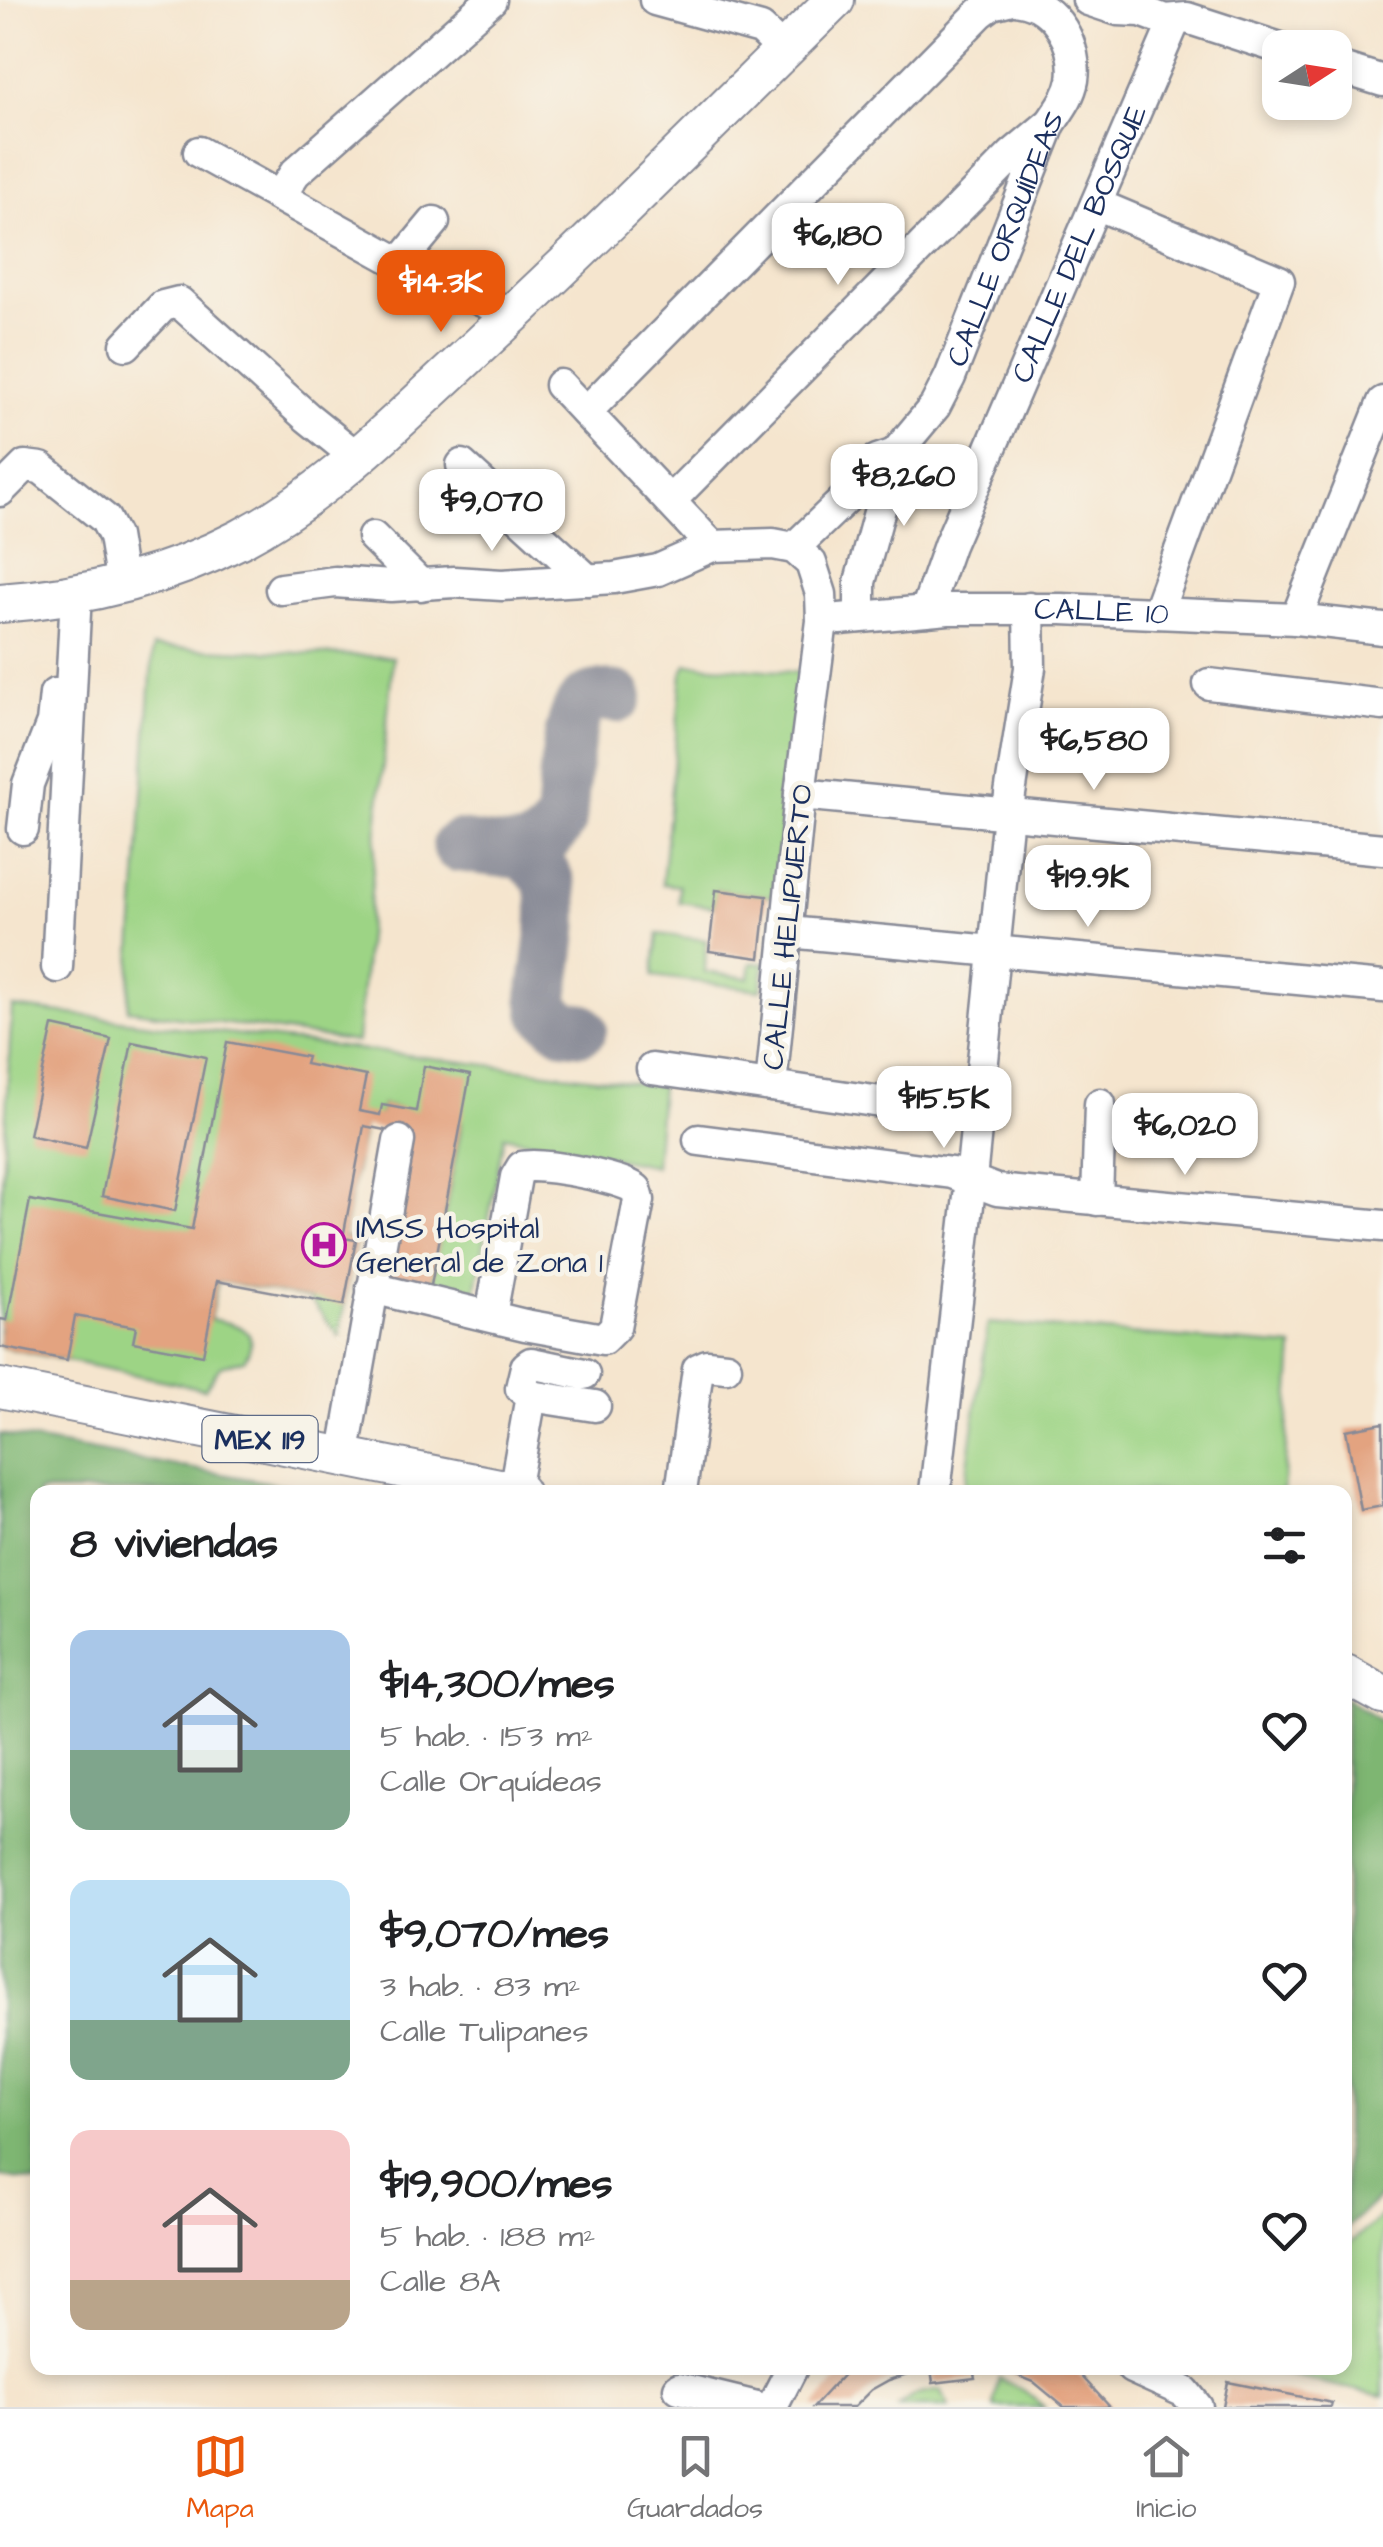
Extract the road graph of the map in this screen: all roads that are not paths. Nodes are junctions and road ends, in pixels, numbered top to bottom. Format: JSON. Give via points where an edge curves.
{"nodes":[{"id":1,"x":491,"y":0,"type":"edge"},
{"id":2,"x":656,"y":0,"type":"edge"},
{"id":3,"x":836,"y":0,"type":"edge"},
{"id":4,"x":1008,"y":0,"type":"edge"},
{"id":5,"x":1020,"y":0,"type":"edge"},
{"id":6,"x":1088,"y":0,"type":"edge"},
{"id":7,"x":1175,"y":20,"type":"junction"},
{"id":8,"x":1262,"y":42,"type":"edge"},
{"id":9,"x":784,"y":50,"type":"junction"},
{"id":10,"x":1352,"y":72,"type":"edge"},
{"id":11,"x":1383,"y":82,"type":"edge"},
{"id":12,"x":1050,"y":124,"type":"junction"},
{"id":13,"x":199,"y":152,"type":"dead end"},
{"id":14,"x":979,"y":188,"type":"junction"},
{"id":15,"x":280,"y":196,"type":"junction"},
{"id":16,"x":1096,"y":204,"type":"junction"},
{"id":17,"x":1018,"y":205,"type":"junction"},
{"id":18,"x":434,"y":222,"type":"dead end"},
{"id":19,"x":400,"y":263,"type":"junction"},
{"id":20,"x":513,"y":315,"type":"junction"},
{"id":21,"x":126,"y":344,"type":"dead end"},
{"id":22,"x":560,"y":385,"type":"dead end"},
{"id":23,"x":1383,"y":402,"type":"edge"},
{"id":24,"x":586,"y":412,"type":"junction"},
{"id":25,"x":896,"y":454,"type":"junction"},
{"id":26,"x":358,"y":458,"type":"junction"},
{"id":27,"x":462,"y":465,"type":"dead end"},
{"id":28,"x":0,"y":491,"type":"edge"},
{"id":29,"x":670,"y":501,"type":"junction"},
{"id":30,"x":838,"y":506,"type":"junction"},
{"id":31,"x":870,"y":536,"type":"junction"},
{"id":32,"x":373,"y":538,"type":"dead end"},
{"id":33,"x":712,"y":546,"type":"junction"},
{"id":34,"x":794,"y":548,"type":"junction"},
{"id":35,"x":588,"y":580,"type":"junction"},
{"id":36,"x":122,"y":585,"type":"junction"},
{"id":37,"x":421,"y":585,"type":"junction"},
{"id":38,"x":281,"y":589,"type":"dead end"},
{"id":39,"x":68,"y":595,"type":"junction"},
{"id":40,"x":0,"y":603,"type":"edge"},
{"id":41,"x":1029,"y":608,"type":"junction"},
{"id":42,"x":926,"y":611,"type":"junction"},
{"id":43,"x":1157,"y":613,"type":"junction"},
{"id":44,"x":860,"y":617,"type":"junction"},
{"id":45,"x":822,"y":620,"type":"junction"},
{"id":46,"x":1296,"y":620,"type":"junction"},
{"id":47,"x":1383,"y":629,"type":"edge"},
{"id":48,"x":1208,"y":684,"type":"dead end"},
{"id":49,"x":1383,"y":705,"type":"edge"},
{"id":50,"x":800,"y":794,"type":"junction"},
{"id":51,"x":1008,"y":816,"type":"junction"},
{"id":52,"x":23,"y":830,"type":"dead end"},
{"id":53,"x":1383,"y":850,"type":"edge"},
{"id":54,"x":788,"y":932,"type":"junction"},
{"id":55,"x":993,"y":951,"type":"junction"},
{"id":56,"x":58,"y":967,"type":"dead end"},
{"id":57,"x":1383,"y":987,"type":"edge"},
{"id":58,"x":652,"y":1069,"type":"dead end"},
{"id":59,"x":771,"y":1086,"type":"junction"},
{"id":60,"x":1100,"y":1104,"type":"dead end"},
{"id":61,"x":977,"y":1116,"type":"junction"},
{"id":62,"x":399,"y":1140,"type":"dead end"},
{"id":63,"x":699,"y":1140,"type":"dead end"},
{"id":64,"x":971,"y":1179,"type":"junction"},
{"id":65,"x":1097,"y":1200,"type":"junction"},
{"id":66,"x":1383,"y":1226,"type":"edge"},
{"id":67,"x":372,"y":1288,"type":"junction"},
{"id":68,"x":490,"y":1315,"type":"junction"},
{"id":69,"x":726,"y":1367,"type":"dead end"},
{"id":70,"x":584,"y":1374,"type":"dead end"},
{"id":71,"x":0,"y":1388,"type":"edge"},
{"id":72,"x":531,"y":1396,"type":"junction"},
{"id":73,"x":596,"y":1406,"type":"dead end"},
{"id":74,"x":343,"y":1458,"type":"junction"},
{"id":75,"x":480,"y":1485,"type":"edge"},
{"id":76,"x":517,"y":1485,"type":"edge"},
{"id":77,"x":682,"y":1485,"type":"edge"},
{"id":78,"x":936,"y":1485,"type":"edge"},
{"id":79,"x":1352,"y":1678,"type":"edge"},
{"id":80,"x":1383,"y":1695,"type":"edge"},
{"id":81,"x":788,"y":2375,"type":"edge"},
{"id":82,"x":1147,"y":2375,"type":"edge"},
{"id":83,"x":678,"y":2388,"type":"dead end"},
{"id":84,"x":757,"y":2407,"type":"edge"},
{"id":85,"x":772,"y":2407,"type":"edge"},
{"id":86,"x":1197,"y":2407,"type":"edge"}],
"edges":[{"from":1,"to":15,"type":"street","via":[[295,173]]},
{"from":2,"to":9,"type":"street","via":[[761,29]]},
{"from":3,"to":9,"type":"main road"},
{"from":4,"to":24,"type":"street","via":[[980,13]]},
{"from":5,"to":12,"type":"street","name":"CALLE ORQUÍDEAS","via":[[1052,14],[1066,38],[1070,90]]},
{"from":6,"to":7,"type":"street"},
{"from":7,"to":8,"type":"street"},
{"from":7,"to":16,"type":"street","name":"CALLE DEL BOSQUE"},
{"from":9,"to":20,"type":"main road"},
{"from":10,"to":11,"type":"street"},
{"from":12,"to":14,"type":"street"},
{"from":12,"to":17,"type":"street","name":"CALLE ORQUÍDEAS"},
{"from":13,"to":15,"type":"street"},
{"from":14,"to":17,"type":"street"},
{"from":14,"to":29,"type":"street"},
{"from":15,"to":19,"type":"street"},
{"from":16,"to":42,"type":"street","name":"CALLE DEL BOSQUE"},
{"from":16,"to":43,"type":"street","via":[[1279,281]]},
{"from":17,"to":25,"type":"street","name":"CALLE ORQUÍDEAS","via":[[950,377]]},
{"from":18,"to":19,"type":"street"},
{"from":19,"to":20,"type":"street"},
{"from":20,"to":26,"type":"main road"},
{"from":21,"to":26,"type":"street","via":[[163,306],[179,302]]},
{"from":22,"to":24,"type":"street"},
{"from":23,"to":46,"type":"street"},
{"from":24,"to":29,"type":"street"},
{"from":25,"to":30,"type":"street","name":"CALLE ORQUÍDEAS","via":[[877,460]]},
{"from":25,"to":31,"type":"street","name":"CALLE ORQUÍDEAS"},
{"from":26,"to":36,"type":"main road","via":[[236,540]]},
{"from":27,"to":35,"type":"street"},
{"from":28,"to":36,"type":"street","via":[[25,466],[41,468],[111,527]]},
{"from":29,"to":33,"type":"street"},
{"from":30,"to":31,"type":"street"},
{"from":30,"to":34,"type":"street","name":"CALLE ORQUÍDEAS"},
{"from":31,"to":44,"type":"street","name":"CALLE ORQUÍDEAS"},
{"from":32,"to":37,"type":"street"},
{"from":33,"to":34,"type":"street"},
{"from":33,"to":35,"type":"street","via":[[658,570]]},
{"from":34,"to":45,"type":"street","via":[[816,574]]},
{"from":35,"to":37,"type":"street"},
{"from":36,"to":39,"type":"main road"},
{"from":37,"to":38,"type":"street","via":[[335,582]]},
{"from":39,"to":40,"type":"main road"},
{"from":39,"to":52,"type":"street","via":[[54,714],[28,784]]},
{"from":39,"to":56,"type":"street"},
{"from":41,"to":42,"type":"street","name":"CALLE 10"},
{"from":41,"to":43,"type":"street","name":"CALLE 10"},
{"from":41,"to":51,"type":"street","via":[[1030,668]]},
{"from":42,"to":44,"type":"street","name":"CALLE 10"},
{"from":43,"to":46,"type":"street","name":"CALLE 10"},
{"from":44,"to":45,"type":"street","name":"CALLE 10"},
{"from":45,"to":50,"type":"street","name":"CALLE HELIPUERTO"},
{"from":46,"to":47,"type":"street","name":"CALLE 10"},
{"from":48,"to":49,"type":"street"},
{"from":50,"to":51,"type":"street"},
{"from":50,"to":54,"type":"street","name":"CALLE HELIPUERTO"},
{"from":51,"to":53,"type":"street"},
{"from":51,"to":55,"type":"street"},
{"from":54,"to":55,"type":"street"},
{"from":54,"to":59,"type":"street","name":"CALLE HELIPUERTO"},
{"from":55,"to":57,"type":"street"},
{"from":55,"to":61,"type":"street"},
{"from":58,"to":59,"type":"street"},
{"from":59,"to":61,"type":"street","name":"CALLE HELIPUERTO"},
{"from":60,"to":65,"type":"street"},
{"from":61,"to":64,"type":"street"},
{"from":62,"to":67,"type":"street"},
{"from":63,"to":64,"type":"street"},
{"from":64,"to":65,"type":"street","via":[[996,1190]]},
{"from":64,"to":78,"type":"street"},
{"from":65,"to":66,"type":"street"},
{"from":67,"to":68,"type":"street"},
{"from":67,"to":74,"type":"street"},
{"from":68,"to":68,"type":"street","via":[[608,1336],[639,1200],[636,1189],[559,1169],[522,1168]]},
{"from":69,"to":77,"type":"street","via":[[698,1369]]},
{"from":70,"to":72,"type":"street","via":[[531,1363],[521,1388]]},
{"from":71,"to":74,"type":"main road","number":"MEX 119"},
{"from":72,"to":73,"type":"street"},
{"from":72,"to":76,"type":"street"},
{"from":74,"to":75,"type":"main road","number":"MEX 119"},
{"from":79,"to":80,"type":"main road"},
{"from":81,"to":85,"type":"street"},
{"from":82,"to":86,"type":"street","via":[[1185,2392]]},
{"from":83,"to":84,"type":"street"}]}
